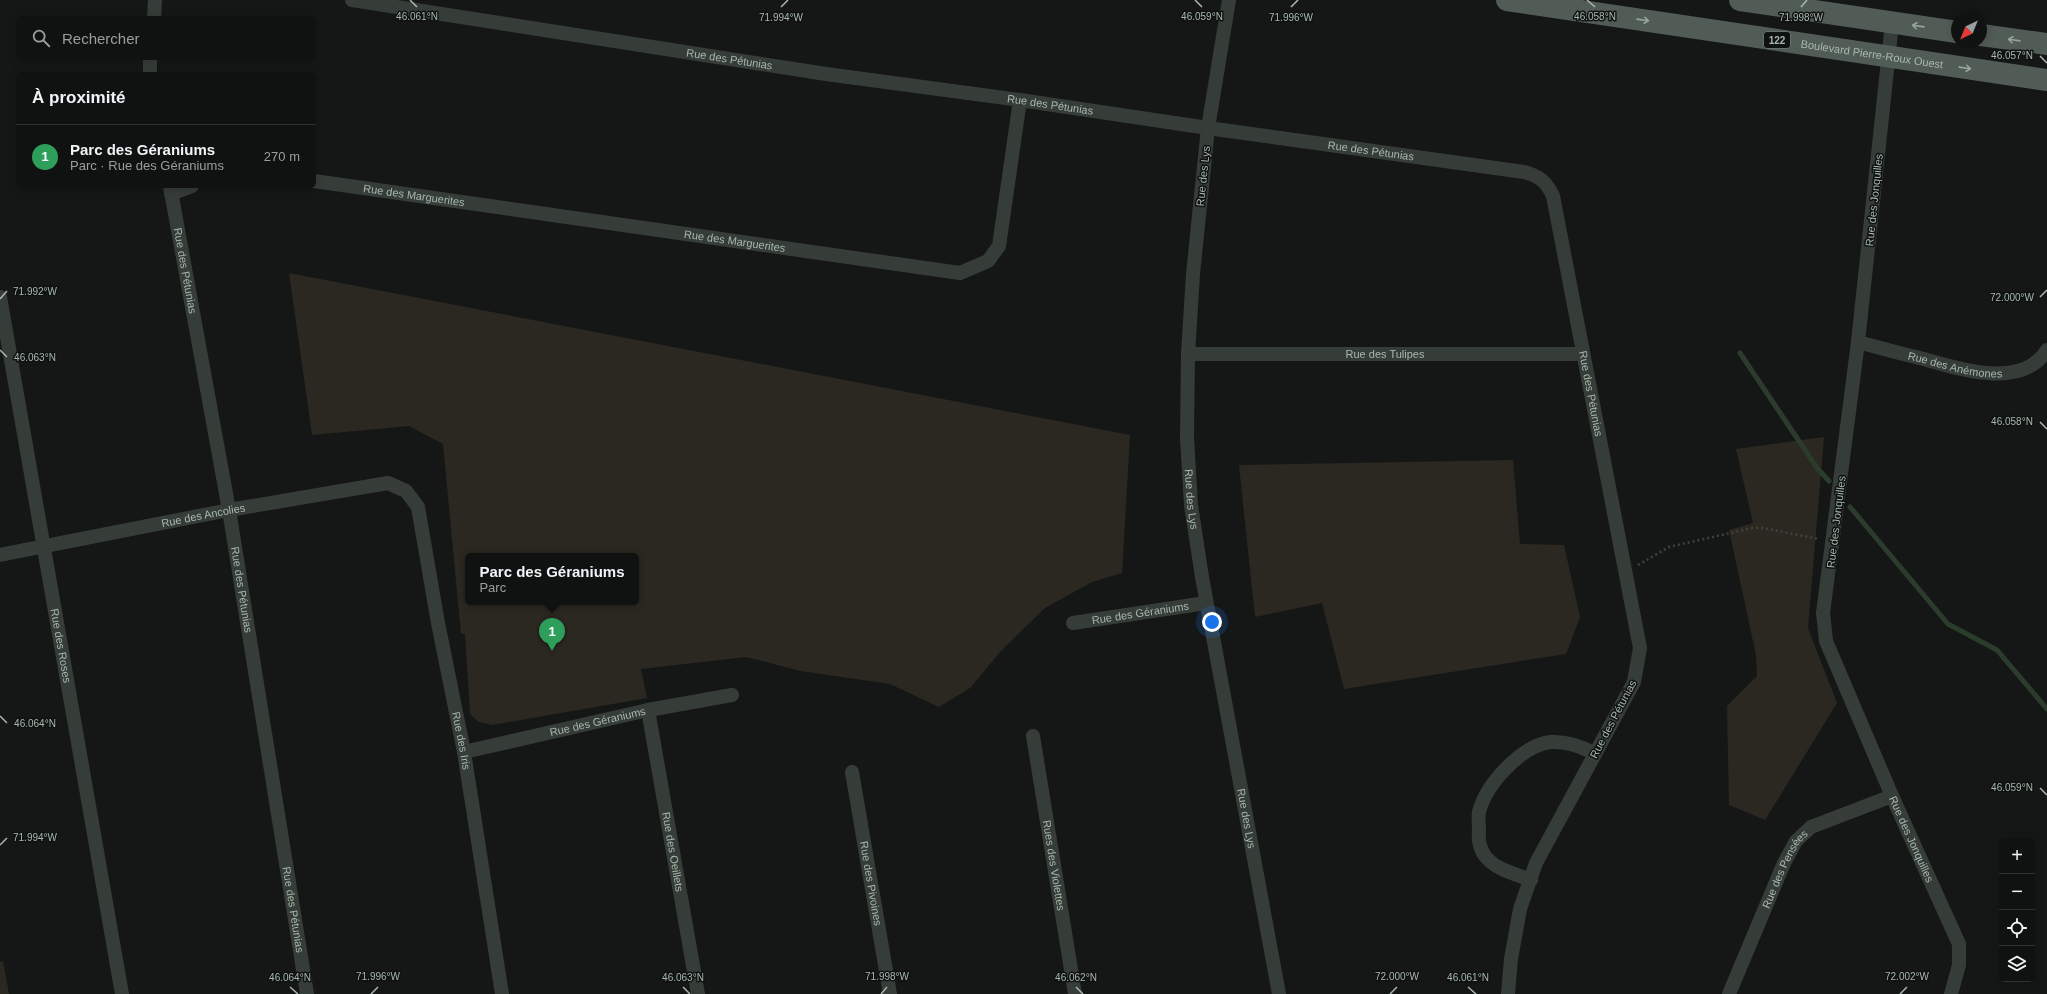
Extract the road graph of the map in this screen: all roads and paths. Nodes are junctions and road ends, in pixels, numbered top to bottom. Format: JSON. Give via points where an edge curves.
{"nodes":[{"id":1,"x":155,"y":0,"type":"edge"},
{"id":2,"x":352,"y":0,"type":"edge"},
{"id":3,"x":1229,"y":0,"type":"edge"},
{"id":4,"x":1507,"y":0,"type":"edge"},
{"id":5,"x":1740,"y":0,"type":"edge"},
{"id":6,"x":154,"y":16,"type":"edge"},
{"id":7,"x":1892,"y":23,"type":"junction"},
{"id":8,"x":1951,"y":31,"type":"edge"},
{"id":9,"x":1987,"y":36,"type":"edge"},
{"id":10,"x":2047,"y":44,"type":"edge"},
{"id":11,"x":1889,"y":56,"type":"junction"},
{"id":12,"x":150,"y":60,"type":"edge"},
{"id":13,"x":150,"y":72,"type":"edge"},
{"id":14,"x":2047,"y":80,"type":"edge"},
{"id":15,"x":1020,"y":100,"type":"junction"},
{"id":16,"x":1208,"y":128,"type":"junction"},
{"id":17,"x":316,"y":180,"type":"edge"},
{"id":18,"x":181,"y":188,"type":"edge"},
{"id":19,"x":170,"y":190,"type":"edge"},
{"id":20,"x":0,"y":297,"type":"edge"},
{"id":21,"x":1858,"y":342,"type":"junction"},
{"id":22,"x":2047,"y":350,"type":"edge"},
{"id":23,"x":1188,"y":354,"type":"junction"},
{"id":24,"x":1582,"y":354,"type":"junction"},
{"id":25,"x":406,"y":491,"type":"joint"},
{"id":26,"x":230,"y":510,"type":"junction"},
{"id":27,"x":1834,"y":541,"type":"junction"},
{"id":28,"x":45,"y":547,"type":"junction"},
{"id":29,"x":0,"y":555,"type":"edge"},
{"id":30,"x":1625,"y":572,"type":"junction"},
{"id":31,"x":1206,"y":603,"type":"junction"},
{"id":32,"x":1073,"y":623,"type":"dead end"},
{"id":33,"x":732,"y":695,"type":"dead end"},
{"id":34,"x":648,"y":710,"type":"junction"},
{"id":35,"x":1033,"y":736,"type":"dead end"},
{"id":36,"x":464,"y":752,"type":"junction"},
{"id":37,"x":1595,"y":753,"type":"junction"},
{"id":38,"x":852,"y":772,"type":"dead end"},
{"id":39,"x":1892,"y":796,"type":"junction"},
{"id":40,"x":1531,"y":880,"type":"junction"},
{"id":41,"x":122,"y":994,"type":"edge"},
{"id":42,"x":307,"y":994,"type":"edge"},
{"id":43,"x":502,"y":994,"type":"edge"},
{"id":44,"x":698,"y":994,"type":"edge"},
{"id":45,"x":890,"y":994,"type":"edge"},
{"id":46,"x":1075,"y":994,"type":"edge"},
{"id":47,"x":1279,"y":994,"type":"edge"},
{"id":48,"x":1508,"y":994,"type":"edge"},
{"id":49,"x":1729,"y":994,"type":"edge"},
{"id":50,"x":1951,"y":994,"type":"edge"}],
"edges":[{"from":1,"to":6,"type":"street"},
{"from":2,"to":15,"type":"street","name":"Rue des Pétunias","via":[[826,74]]},
{"from":3,"to":16,"type":"street","name":"Rue des Lys"},
{"from":4,"to":11,"type":"main road","name":"Boulevard Pierre-Roux Ouest","number":"122","one_way":true},
{"from":5,"to":7,"type":"main road"},
{"from":8,"to":7,"type":"main road","one_way":true},
{"from":7,"to":11,"type":"street","name":"Rue des Jonquilles"},
{"from":10,"to":9,"type":"main road","one_way":true},
{"from":11,"to":14,"type":"main road","name":"Boulevard Pierre-Roux Ouest","number":"122","one_way":true},
{"from":11,"to":21,"type":"street","name":"Rue des Jonquilles"},
{"from":12,"to":13,"type":"street"},
{"from":15,"to":16,"type":"street","name":"Rue des Pétunias"},
{"from":15,"to":17,"type":"street","name":"Rue des Marguerites","via":[[999,246],[988,261],[960,273]]},
{"from":16,"to":23,"type":"street","name":"Rue des Lys","via":[[1192,274]]},
{"from":16,"to":24,"type":"street","name":"Rue des Pétunias","via":[[1538,176],[1548,185],[1553,196]]},
{"from":18,"to":19,"type":"street"},
{"from":19,"to":26,"type":"street","name":"Rue des Pétunias"},
{"from":20,"to":28,"type":"street","name":"Rue des Roses"},
{"from":21,"to":22,"type":"street","name":"Rue des Anémones","via":[[1969,371],[1990,374],[2027,368]]},
{"from":21,"to":27,"type":"street","name":"Rue des Jonquilles"},
{"from":23,"to":24,"type":"street","name":"Rue des Tulipes"},
{"from":23,"to":31,"type":"street","name":"Rue des Lys","via":[[1187,438],[1191,505]]},
{"from":24,"to":30,"type":"street","name":"Rue des Pétunias"},
{"from":25,"to":26,"type":"street","name":"Rue des Ancolies","via":[[388,483]]},
{"from":25,"to":36,"type":"street","name":"Rue des Iris","via":[[418,507]]},
{"from":26,"to":28,"type":"street","name":"Rue des Ancolies"},
{"from":26,"to":42,"type":"street","name":"Rue des Pétunias"},
{"from":27,"to":30,"type":"path","via":[[1752,528],[1669,548]]},
{"from":27,"to":39,"type":"street","name":"Rue des Jonquilles","via":[[1823,613],[1826,641]]},
{"from":28,"to":29,"type":"street","name":"Rue des Ancolies"},
{"from":28,"to":41,"type":"street","name":"Rue des Roses"},
{"from":30,"to":37,"type":"street","name":"Rue des Pétunias","via":[[1640,648],[1638,663],[1634,682]]},
{"from":31,"to":32,"type":"street","name":"Rue des Géraniums"},
{"from":31,"to":47,"type":"street","name":"Rue des Lys"},
{"from":33,"to":34,"type":"street","name":"Rue des Géraniums"},
{"from":34,"to":36,"type":"street","name":"Rue des Géraniums"},
{"from":34,"to":44,"type":"street","name":"Rue des Oeillets"},
{"from":35,"to":46,"type":"street","name":"Rues des Violettes"},
{"from":36,"to":43,"type":"street","name":"Rue des Iris"},
{"from":37,"to":40,"type":"street","name":"Rue des Pétunias","via":[[1536,863]]},
{"from":37,"to":40,"type":"street","via":[[1568,743],[1550,742],[1527,751],[1506,768],[1490,789],[1480,811],[1478,839],[1485,856],[1498,868]]},
{"from":38,"to":45,"type":"street","name":"Rue des Pivoines"},
{"from":39,"to":49,"type":"street","name":"Rue des Pensées","via":[[1811,827],[1796,841],[1784,863]]},
{"from":39,"to":50,"type":"street","name":"Rue des Jonquilles","via":[[1959,944],[1959,966]]},
{"from":40,"to":48,"type":"street","name":"Rue des Pétunias","via":[[1520,909]]}]}
